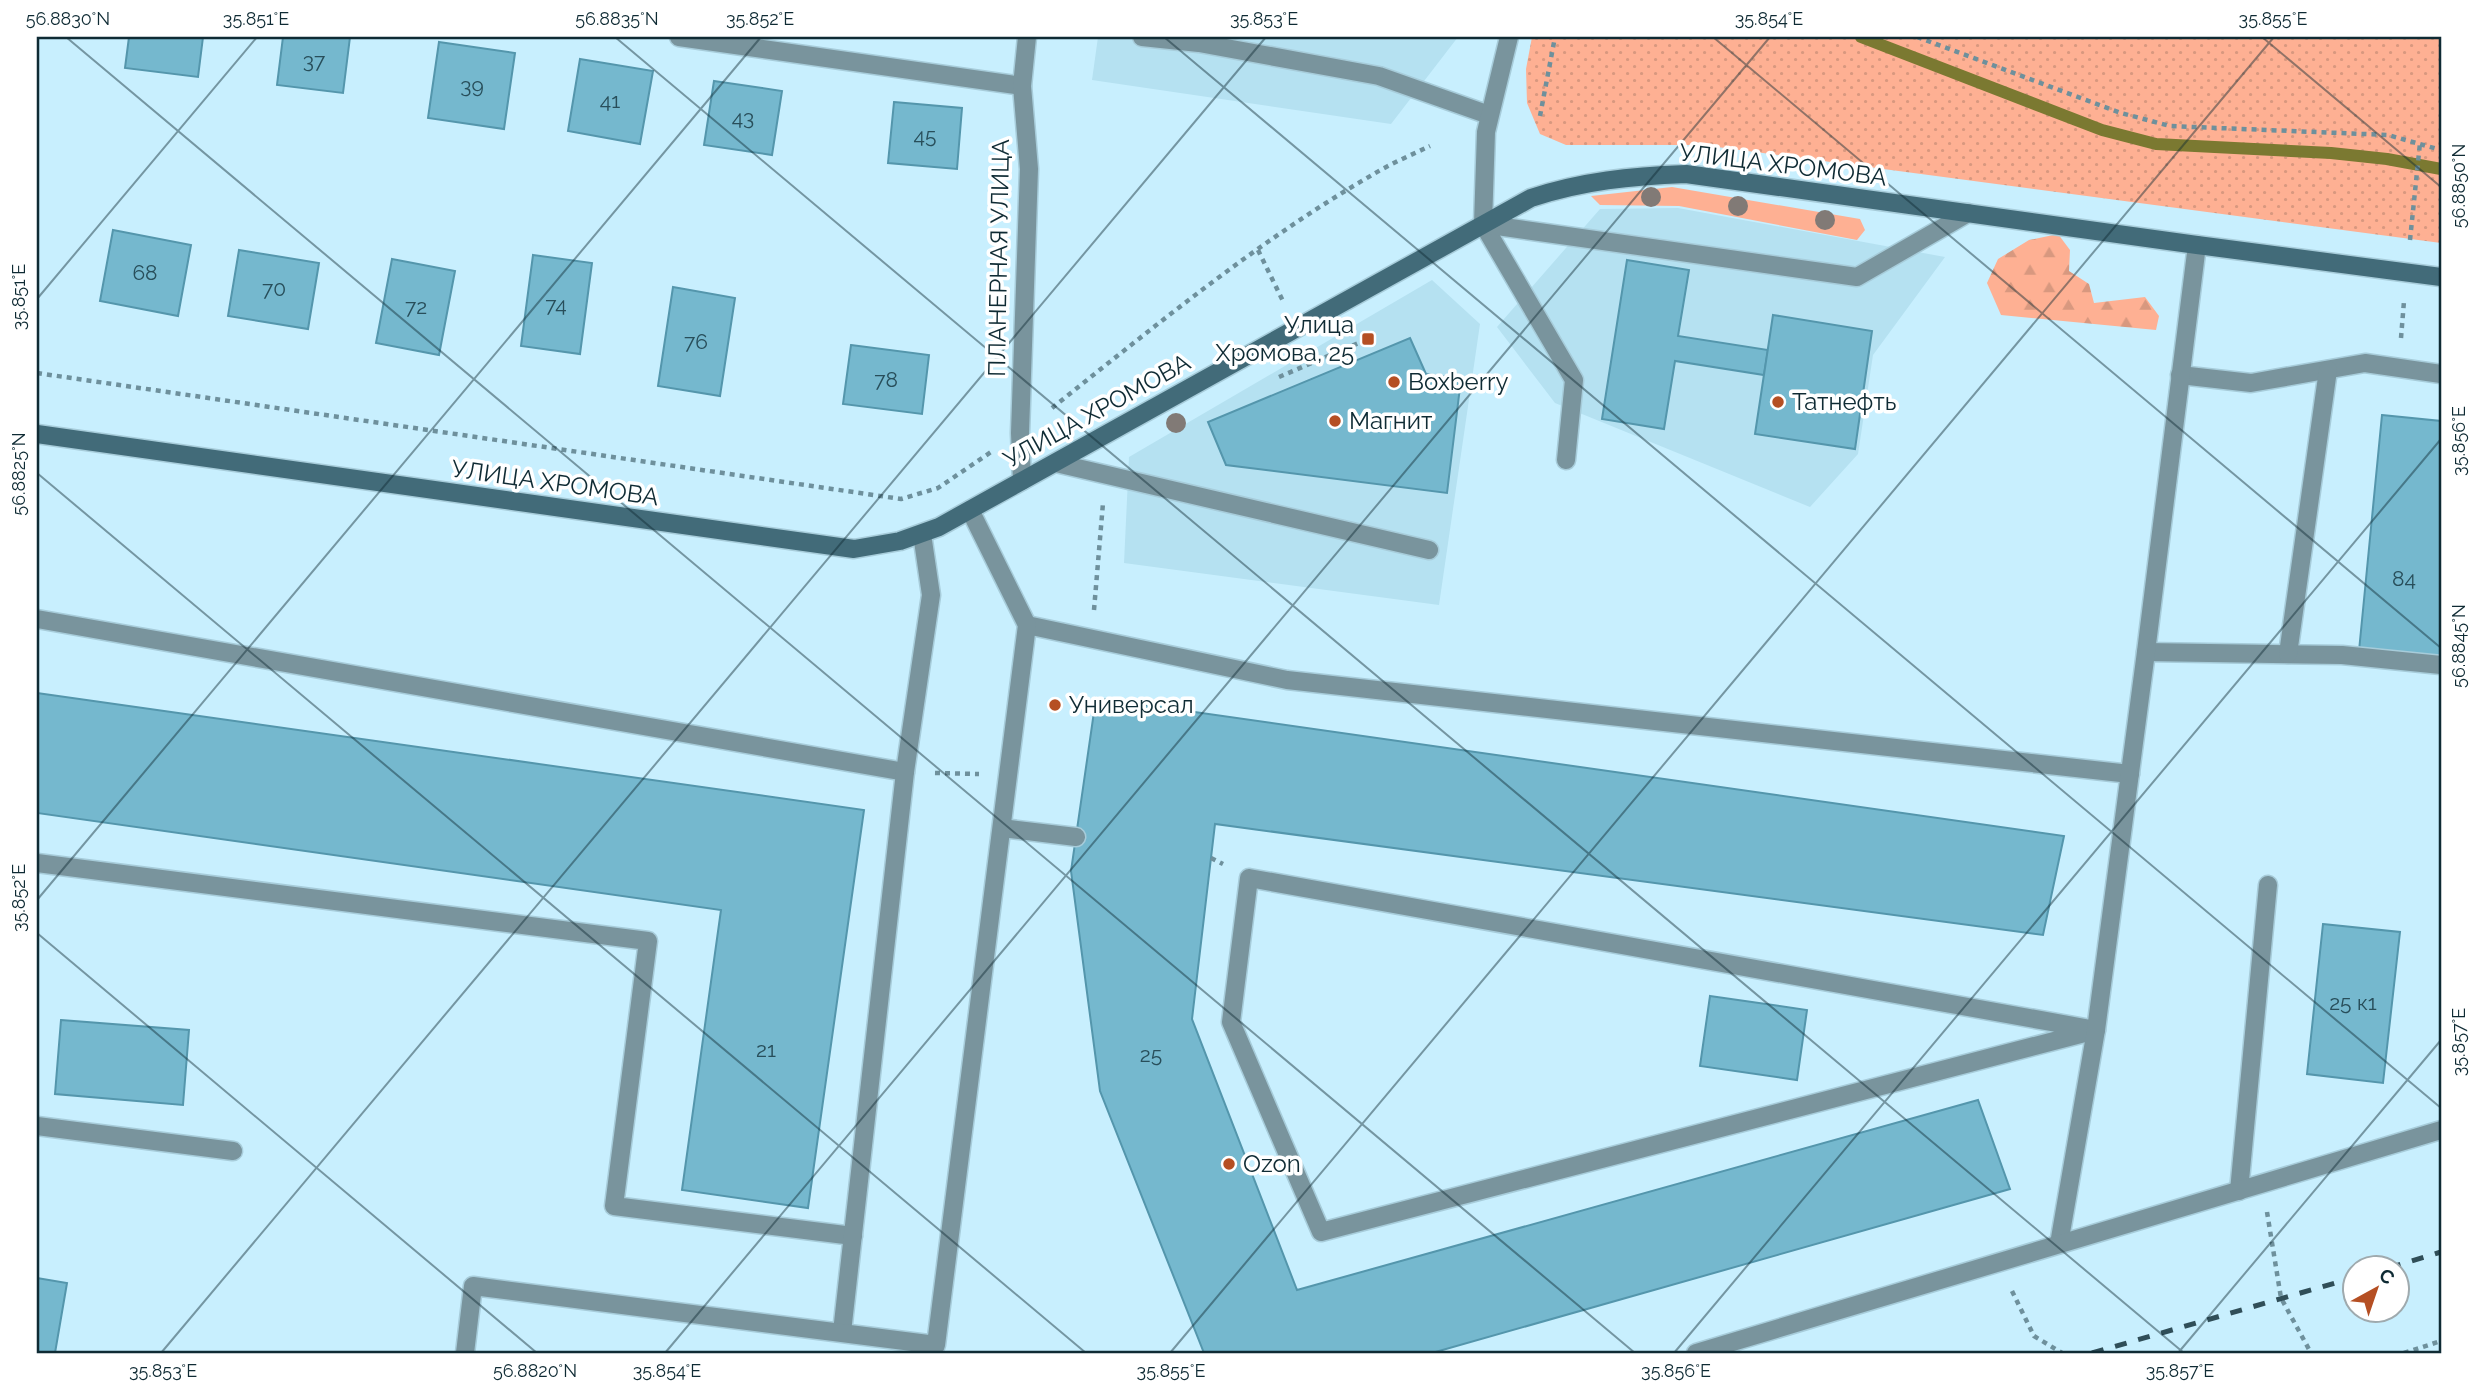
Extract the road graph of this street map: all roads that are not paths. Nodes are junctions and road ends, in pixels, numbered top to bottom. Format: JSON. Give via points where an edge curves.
{"nodes":[{"id":1,"x":679,"y":37,"type":"edge"},
{"id":2,"x":1027,"y":37,"type":"edge"},
{"id":3,"x":1142,"y":37,"type":"edge"},
{"id":4,"x":1509,"y":37,"type":"edge"},
{"id":5,"x":1022,"y":86,"type":"junction"},
{"id":6,"x":1489,"y":115,"type":"junction"},
{"id":7,"x":1968,"y":214,"type":"junction"},
{"id":8,"x":1483,"y":224,"type":"junction"},
{"id":9,"x":2197,"y":245,"type":"junction"},
{"id":10,"x":2441,"y":277,"type":"edge"},
{"id":11,"x":2328,"y":370,"type":"junction"},
{"id":12,"x":2441,"y":374,"type":"edge"},
{"id":13,"x":2180,"y":375,"type":"junction"},
{"id":14,"x":37,"y":434,"type":"edge"},
{"id":15,"x":1566,"y":460,"type":"dead end"},
{"id":16,"x":1056,"y":463,"type":"junction"},
{"id":17,"x":1022,"y":481,"type":"junction"},
{"id":18,"x":970,"y":510,"type":"junction"},
{"id":19,"x":922,"y":534,"type":"junction"},
{"id":20,"x":1429,"y":550,"type":"dead end"},
{"id":21,"x":37,"y":620,"type":"edge"},
{"id":22,"x":1027,"y":625,"type":"junction"},
{"id":23,"x":2146,"y":652,"type":"junction"},
{"id":24,"x":2288,"y":654,"type":"junction"},
{"id":25,"x":2441,"y":665,"type":"edge"},
{"id":26,"x":905,"y":772,"type":"junction"},
{"id":27,"x":2130,"y":774,"type":"junction"},
{"id":28,"x":1002,"y":828,"type":"junction"},
{"id":29,"x":1076,"y":837,"type":"dead end"},
{"id":30,"x":37,"y":863,"type":"edge"},
{"id":31,"x":2268,"y":885,"type":"dead end"},
{"id":32,"x":2096,"y":1030,"type":"junction"},
{"id":33,"x":37,"y":1126,"type":"edge"},
{"id":34,"x":2441,"y":1130,"type":"edge"},
{"id":35,"x":233,"y":1151,"type":"dead end"},
{"id":36,"x":2239,"y":1191,"type":"junction"},
{"id":37,"x":853,"y":1236,"type":"junction"},
{"id":38,"x":2059,"y":1244,"type":"junction"},
{"id":39,"x":842,"y":1332,"type":"junction"},
{"id":40,"x":944,"y":1349,"type":"edge"},
{"id":41,"x":464,"y":1353,"type":"edge"},
{"id":42,"x":1696,"y":1353,"type":"edge"}],
"edges":[{"from":1,"to":5,"type":"street"},
{"from":2,"to":5,"type":"street","name":"ПЛАНЕРНАЯ УЛИЦА"},
{"from":3,"to":6,"type":"street","via":[[1379,76]]},
{"from":4,"to":6,"type":"street"},
{"from":5,"to":17,"type":"street","name":"ПЛАНЕРНАЯ УЛИЦА","via":[[1030,169]]},
{"from":6,"to":8,"type":"street"},
{"from":7,"to":8,"type":"main road","name":"УЛИЦА ХРОМОВА","via":[[1675,174],[1563,188],[1531,198]]},
{"from":7,"to":8,"type":"street","via":[[1857,276]]},
{"from":7,"to":9,"type":"main road","name":"УЛИЦА ХРОМОВА"},
{"from":8,"to":15,"type":"street","via":[[1574,380]]},
{"from":8,"to":16,"type":"main road","name":"УЛИЦА ХРОМОВА"},
{"from":9,"to":10,"type":"main road","name":"УЛИЦА ХРОМОВА"},
{"from":9,"to":13,"type":"street"},
{"from":11,"to":12,"type":"street","via":[[2365,363]]},
{"from":11,"to":13,"type":"street","via":[[2251,383]]},
{"from":11,"to":24,"type":"street"},
{"from":13,"to":23,"type":"street"},
{"from":14,"to":19,"type":"main road","name":"УЛИЦА ХРОМОВА","via":[[854,549]]},
{"from":16,"to":17,"type":"main road","name":"УЛИЦА ХРОМОВА"},
{"from":16,"to":20,"type":"street"},
{"from":17,"to":18,"type":"main road","name":"УЛИЦА ХРОМОВА"},
{"from":18,"to":19,"type":"main road","name":"УЛИЦА ХРОМОВА"},
{"from":18,"to":22,"type":"street"},
{"from":19,"to":26,"type":"street","via":[[931,595]]},
{"from":21,"to":26,"type":"street"},
{"from":22,"to":27,"type":"street","via":[[1287,680]]},
{"from":22,"to":28,"type":"street"},
{"from":23,"to":24,"type":"street"},
{"from":23,"to":27,"type":"street"},
{"from":24,"to":25,"type":"street"},
{"from":26,"to":37,"type":"street"},
{"from":27,"to":32,"type":"street"},
{"from":28,"to":29,"type":"street"},
{"from":28,"to":40,"type":"street"},
{"from":30,"to":37,"type":"street","via":[[648,941],[614,1206]]},
{"from":31,"to":36,"type":"street"},
{"from":32,"to":32,"type":"street","via":[[1250,878],[1231,1022],[1321,1232]]},
{"from":32,"to":38,"type":"street"},
{"from":33,"to":35,"type":"street"},
{"from":34,"to":36,"type":"street"},
{"from":36,"to":38,"type":"street"},
{"from":37,"to":39,"type":"street"},
{"from":38,"to":42,"type":"street"},
{"from":39,"to":40,"type":"street"},
{"from":39,"to":41,"type":"street","via":[[473,1286]]}]}
